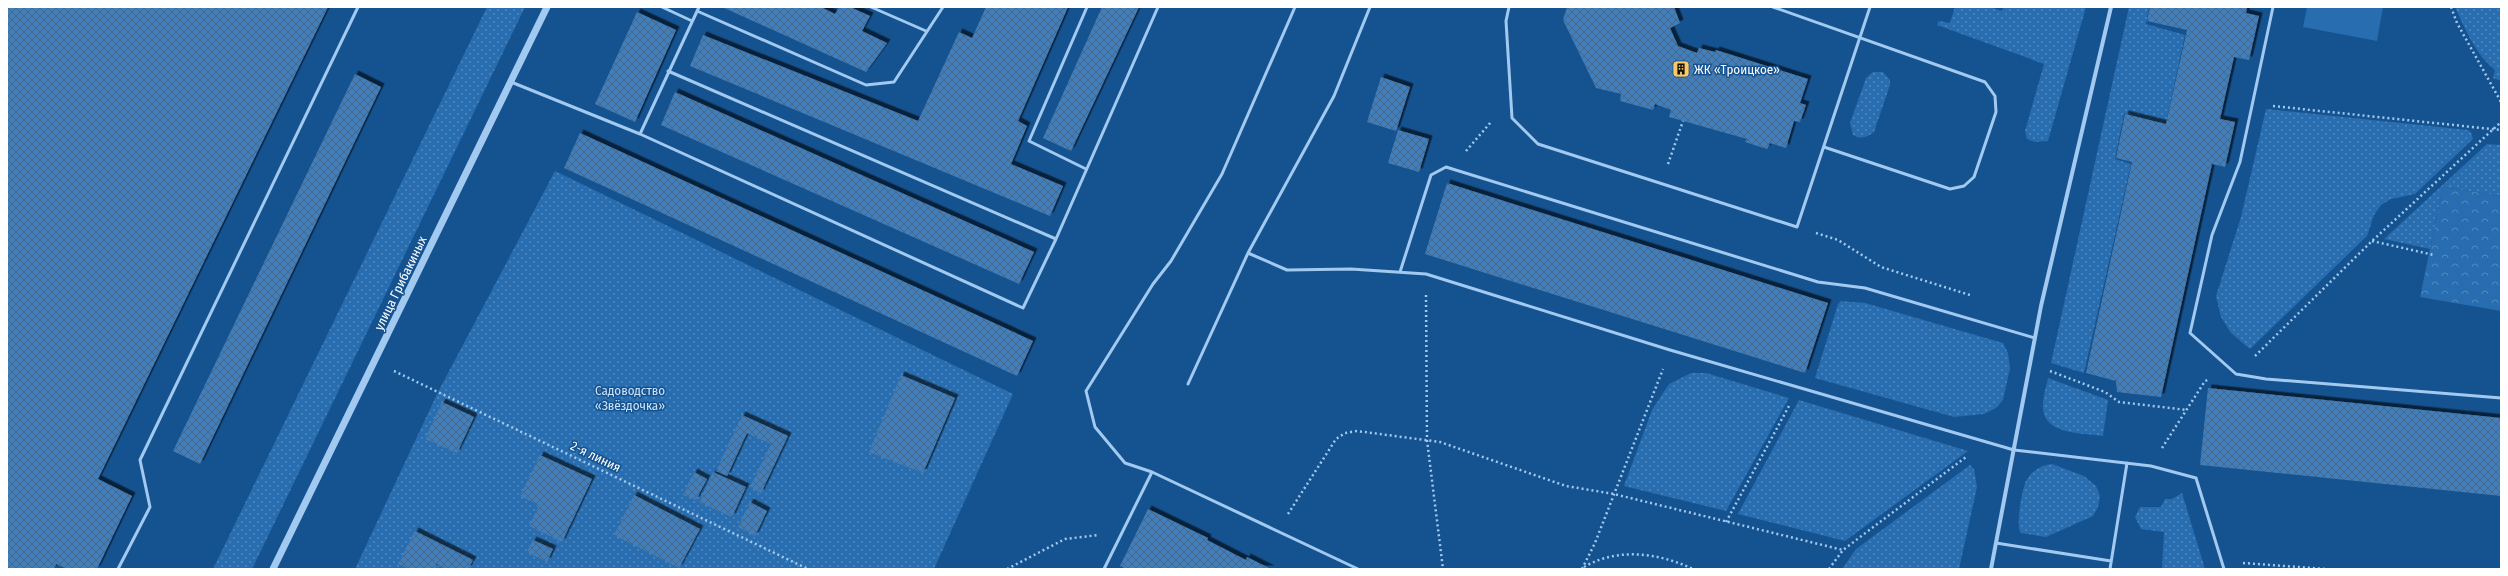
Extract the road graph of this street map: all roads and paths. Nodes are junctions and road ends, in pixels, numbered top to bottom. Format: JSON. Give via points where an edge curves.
{"nodes":[{"id":1,"x":358,"y":7,"type":"edge"},
{"id":2,"x":547,"y":7,"type":"edge"},
{"id":3,"x":662,"y":7,"type":"edge"},
{"id":4,"x":699,"y":7,"type":"edge"},
{"id":5,"x":871,"y":7,"type":"edge"},
{"id":6,"x":943,"y":7,"type":"edge"},
{"id":7,"x":1087,"y":7,"type":"edge"},
{"id":8,"x":1158,"y":7,"type":"edge"},
{"id":9,"x":1295,"y":7,"type":"edge"},
{"id":10,"x":1370,"y":7,"type":"edge"},
{"id":11,"x":1510,"y":7,"type":"edge"},
{"id":12,"x":1773,"y":7,"type":"edge"},
{"id":13,"x":1870,"y":7,"type":"edge"},
{"id":14,"x":2111,"y":7,"type":"edge"},
{"id":15,"x":2273,"y":7,"type":"edge"},
{"id":16,"x":2451,"y":7,"type":"edge"},
{"id":17,"x":697,"y":11,"type":"junction"},
{"id":18,"x":692,"y":21,"type":"junction"},
{"id":19,"x":926,"y":31,"type":"junction"},
{"id":20,"x":1860,"y":37,"type":"junction"},
{"id":21,"x":668,"y":71,"type":"junction"},
{"id":22,"x":511,"y":82,"type":"junction"},
{"id":23,"x":2501,"y":102,"type":"edge"},
{"id":24,"x":2268,"y":106,"type":"dead end"},
{"id":25,"x":1512,"y":118,"type":"junction"},
{"id":26,"x":1683,"y":121,"type":"dead end"},
{"id":27,"x":2501,"y":122,"type":"edge"},
{"id":28,"x":2493,"y":130,"type":"junction"},
{"id":29,"x":2501,"y":130,"type":"edge"},
{"id":30,"x":640,"y":134,"type":"junction"},
{"id":31,"x":1824,"y":147,"type":"junction"},
{"id":32,"x":1446,"y":166,"type":"junction"},
{"id":33,"x":1086,"y":169,"type":"junction"},
{"id":34,"x":1661,"y":183,"type":"junction"},
{"id":35,"x":1797,"y":227,"type":"junction"},
{"id":36,"x":1056,"y":239,"type":"junction"},
{"id":37,"x":2372,"y":241,"type":"junction"},
{"id":38,"x":1248,"y":253,"type":"junction"},
{"id":39,"x":2434,"y":255,"type":"dead end"},
{"id":40,"x":1400,"y":272,"type":"junction"},
{"id":41,"x":1426,"y":274,"type":"junction"},
{"id":42,"x":1977,"y":298,"type":"dead end"},
{"id":43,"x":2035,"y":338,"type":"junction"},
{"id":44,"x":1670,"y":350,"type":"junction"},
{"id":45,"x":375,"y":362,"type":"junction"},
{"id":46,"x":2030,"y":364,"type":"junction"},
{"id":47,"x":2236,"y":374,"type":"junction"},
{"id":48,"x":1188,"y":384,"type":"dead end"},
{"id":49,"x":1799,"y":388,"type":"junction"},
{"id":50,"x":2501,"y":398,"type":"edge"},
{"id":51,"x":2187,"y":410,"type":"junction"},
{"id":52,"x":1427,"y":440,"type":"junction"},
{"id":53,"x":2014,"y":450,"type":"junction"},
{"id":54,"x":1968,"y":456,"type":"dead end"},
{"id":55,"x":2127,"y":463,"type":"junction"},
{"id":56,"x":2150,"y":466,"type":"junction"},
{"id":57,"x":1152,"y":472,"type":"junction"},
{"id":58,"x":1614,"y":494,"type":"junction"},
{"id":59,"x":1726,"y":522,"type":"junction"},
{"id":60,"x":1277,"y":531,"type":"junction"},
{"id":61,"x":1122,"y":533,"type":"junction"},
{"id":62,"x":1996,"y":543,"type":"junction"},
{"id":63,"x":1843,"y":550,"type":"junction"},
{"id":64,"x":2111,"y":561,"type":"junction"},
{"id":65,"x":2222,"y":562,"type":"junction"},
{"id":66,"x":1583,"y":568,"type":"edge"},
{"id":67,"x":118,"y":569,"type":"edge"},
{"id":68,"x":273,"y":569,"type":"edge"},
{"id":69,"x":808,"y":569,"type":"edge"},
{"id":70,"x":1007,"y":569,"type":"edge"},
{"id":71,"x":1104,"y":569,"type":"edge"},
{"id":72,"x":1358,"y":569,"type":"edge"},
{"id":73,"x":1443,"y":569,"type":"edge"},
{"id":74,"x":1693,"y":569,"type":"edge"},
{"id":75,"x":1829,"y":569,"type":"edge"},
{"id":76,"x":1991,"y":569,"type":"edge"},
{"id":77,"x":2110,"y":569,"type":"edge"},
{"id":78,"x":2224,"y":569,"type":"edge"},
{"id":79,"x":2326,"y":569,"type":"edge"}],
"edges":[{"from":1,"to":67,"type":"lane","via":[[140,460],[150,507]]},
{"from":2,"to":22,"type":"street","name":"улица Грибакиных"},
{"from":3,"to":18,"type":"lane"},
{"from":4,"to":17,"type":"lane"},
{"from":5,"to":19,"type":"lane"},
{"from":6,"to":19,"type":"lane"},
{"from":7,"to":33,"type":"lane","via":[[1029,141]]},
{"from":8,"to":33,"type":"lane"},
{"from":9,"to":57,"type":"lane","via":[[1219,180],[1172,261],[1153,284],[1086,391],[1096,427],[1125,463]]},
{"from":10,"to":38,"type":"lane","via":[[1334,96]]},
{"from":11,"to":25,"type":"lane","via":[[1506,21]]},
{"from":12,"to":20,"type":"lane"},
{"from":13,"to":20,"type":"lane"},
{"from":14,"to":43,"type":"street"},
{"from":15,"to":47,"type":"lane","via":[[2240,162],[2212,235],[2190,334]]},
{"from":16,"to":23,"type":"path"},
{"from":17,"to":18,"type":"lane"},
{"from":17,"to":19,"type":"lane","via":[[866,85],[894,82]]},
{"from":18,"to":21,"type":"lane"},
{"from":20,"to":31,"type":"lane"},
{"from":20,"to":31,"type":"lane","via":[[1985,82],[1995,96],[1996,112],[1974,176],[1964,186],[1950,189]]},
{"from":21,"to":30,"type":"lane"},
{"from":21,"to":36,"type":"lane"},
{"from":22,"to":30,"type":"lane"},
{"from":22,"to":45,"type":"street","name":"улица Грибакиных"},
{"from":24,"to":28,"type":"path"},
{"from":25,"to":32,"type":"path","via":[[1494,120],[1462,155]]},
{"from":25,"to":34,"type":"lane","via":[[1538,144]]},
{"from":26,"to":34,"type":"path"},
{"from":27,"to":28,"type":"path"},
{"from":28,"to":29,"type":"path"},
{"from":28,"to":37,"type":"path"},
{"from":30,"to":36,"type":"lane","via":[[1023,308]]},
{"from":31,"to":35,"type":"lane"},
{"from":32,"to":40,"type":"lane","via":[[1431,175]]},
{"from":32,"to":43,"type":"lane","via":[[1818,282],[1865,288]]},
{"from":33,"to":36,"type":"lane"},
{"from":34,"to":35,"type":"lane"},
{"from":35,"to":42,"type":"path","via":[[1838,240],[1881,267]]},
{"from":37,"to":39,"type":"path"},
{"from":37,"to":47,"type":"path"},
{"from":38,"to":40,"type":"lane","via":[[1287,270],[1351,269]]},
{"from":38,"to":48,"type":"lane"},
{"from":40,"to":41,"type":"lane"},
{"from":41,"to":44,"type":"lane"},
{"from":41,"to":52,"type":"path"},
{"from":43,"to":46,"type":"street"},
{"from":44,"to":49,"type":"lane"},
{"from":44,"to":58,"type":"path"},
{"from":45,"to":68,"type":"street","name":"улица Грибакиных"},
{"from":45,"to":69,"type":"path","name":"2-я линия"},
{"from":46,"to":51,"type":"path","via":[[2105,392],[2120,402]]},
{"from":46,"to":53,"type":"street"},
{"from":47,"to":50,"type":"lane","via":[[2266,379]]},
{"from":47,"to":51,"type":"path","via":[[2205,380]]},
{"from":49,"to":53,"type":"lane"},
{"from":49,"to":59,"type":"path"},
{"from":51,"to":56,"type":"path"},
{"from":52,"to":58,"type":"path","via":[[1440,442],[1566,486]]},
{"from":52,"to":60,"type":"path","via":[[1357,431],[1345,433],[1336,439]]},
{"from":52,"to":73,"type":"path"},
{"from":53,"to":55,"type":"lane"},
{"from":53,"to":62,"type":"street"},
{"from":54,"to":63,"type":"path"},
{"from":55,"to":56,"type":"lane"},
{"from":55,"to":64,"type":"lane"},
{"from":56,"to":65,"type":"lane","via":[[2196,478]]},
{"from":57,"to":60,"type":"lane"},
{"from":57,"to":61,"type":"lane"},
{"from":58,"to":59,"type":"path"},
{"from":58,"to":66,"type":"path","via":[[1596,543]]},
{"from":59,"to":63,"type":"path"},
{"from":60,"to":72,"type":"lane"},
{"from":61,"to":70,"type":"path","via":[[1065,539]]},
{"from":61,"to":71,"type":"lane"},
{"from":62,"to":64,"type":"lane"},
{"from":62,"to":76,"type":"street"},
{"from":63,"to":75,"type":"path"},
{"from":64,"to":77,"type":"lane"},
{"from":65,"to":78,"type":"lane"},
{"from":65,"to":79,"type":"path"},
{"from":66,"to":74,"type":"path","via":[[1608,557],[1643,554],[1662,557]]}]}
